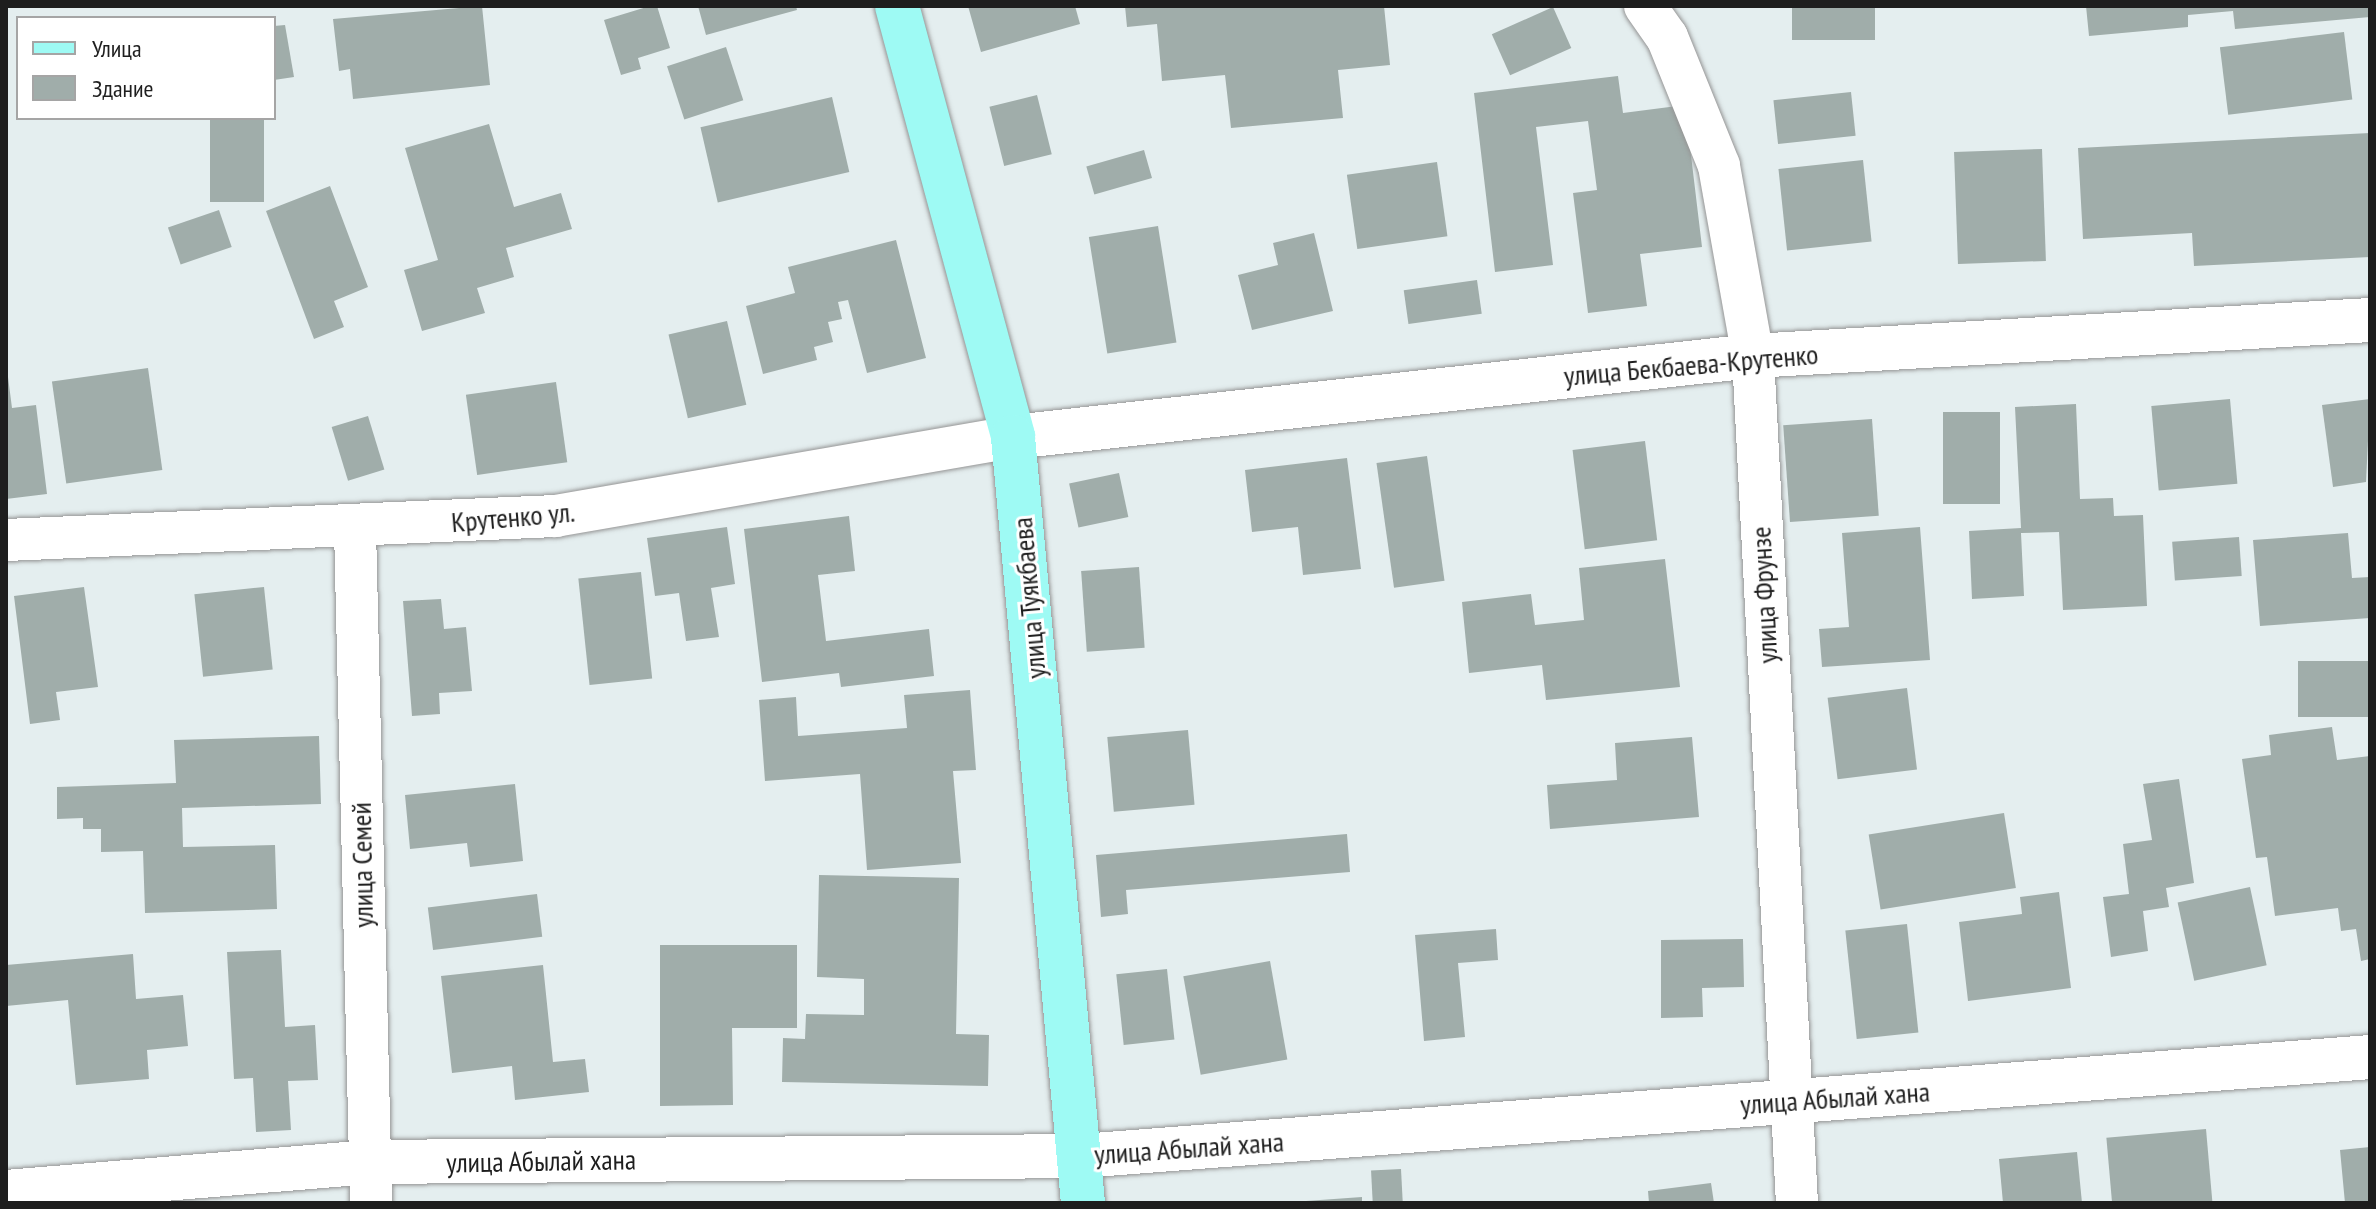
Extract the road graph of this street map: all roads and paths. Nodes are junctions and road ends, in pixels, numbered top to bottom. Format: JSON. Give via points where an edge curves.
{"nodes":[{"id":1,"x":897,"y":6,"type":"edge"},
{"id":2,"x":1645,"y":6,"type":"edge"},
{"id":3,"x":2370,"y":320,"type":"edge"},
{"id":4,"x":1753,"y":356,"type":"junction"},
{"id":5,"x":1013,"y":437,"type":"junction"},
{"id":6,"x":355,"y":528,"type":"junction"},
{"id":7,"x":6,"y":540,"type":"edge"},
{"id":8,"x":2370,"y":1057,"type":"edge"},
{"id":9,"x":1788,"y":1102,"type":"junction"},
{"id":10,"x":1081,"y":1156,"type":"junction"},
{"id":11,"x":370,"y":1183,"type":"edge"},
{"id":12,"x":6,"y":1192,"type":"edge"},
{"id":13,"x":1083,"y":1203,"type":"edge"},
{"id":14,"x":1797,"y":1203,"type":"edge"}],
"edges":[{"from":1,"to":5,"type":"main road","name":"улица Туякбаева"},
{"from":2,"to":4,"type":"street","name":"улица Фрунзе","via":[[1667,37],[1719,166]]},
{"from":3,"to":4,"type":"street","name":"улица Бекбаева-Крутенко"},
{"from":4,"to":5,"type":"street","name":"улица Бекбаева-Крутенко"},
{"from":4,"to":9,"type":"street","name":"улица Фрунзе"},
{"from":5,"to":6,"type":"street","name":"Крутенко ул.","via":[[555,516]]},
{"from":5,"to":10,"type":"main road","name":"улица Туякбаева"},
{"from":6,"to":7,"type":"street","name":"Крутенко ул."},
{"from":6,"to":11,"type":"street","name":"улица Семей"},
{"from":8,"to":9,"type":"street","name":"улица Абылай хана"},
{"from":9,"to":10,"type":"street","name":"улица Абылай хана"},
{"from":9,"to":14,"type":"street","name":"улица Фрунзе"},
{"from":10,"to":11,"type":"street","name":"улица Абылай хана"},
{"from":10,"to":13,"type":"main road","name":"улица Туякбаева"},
{"from":11,"to":12,"type":"street","name":"улица Абылай хана"}]}
